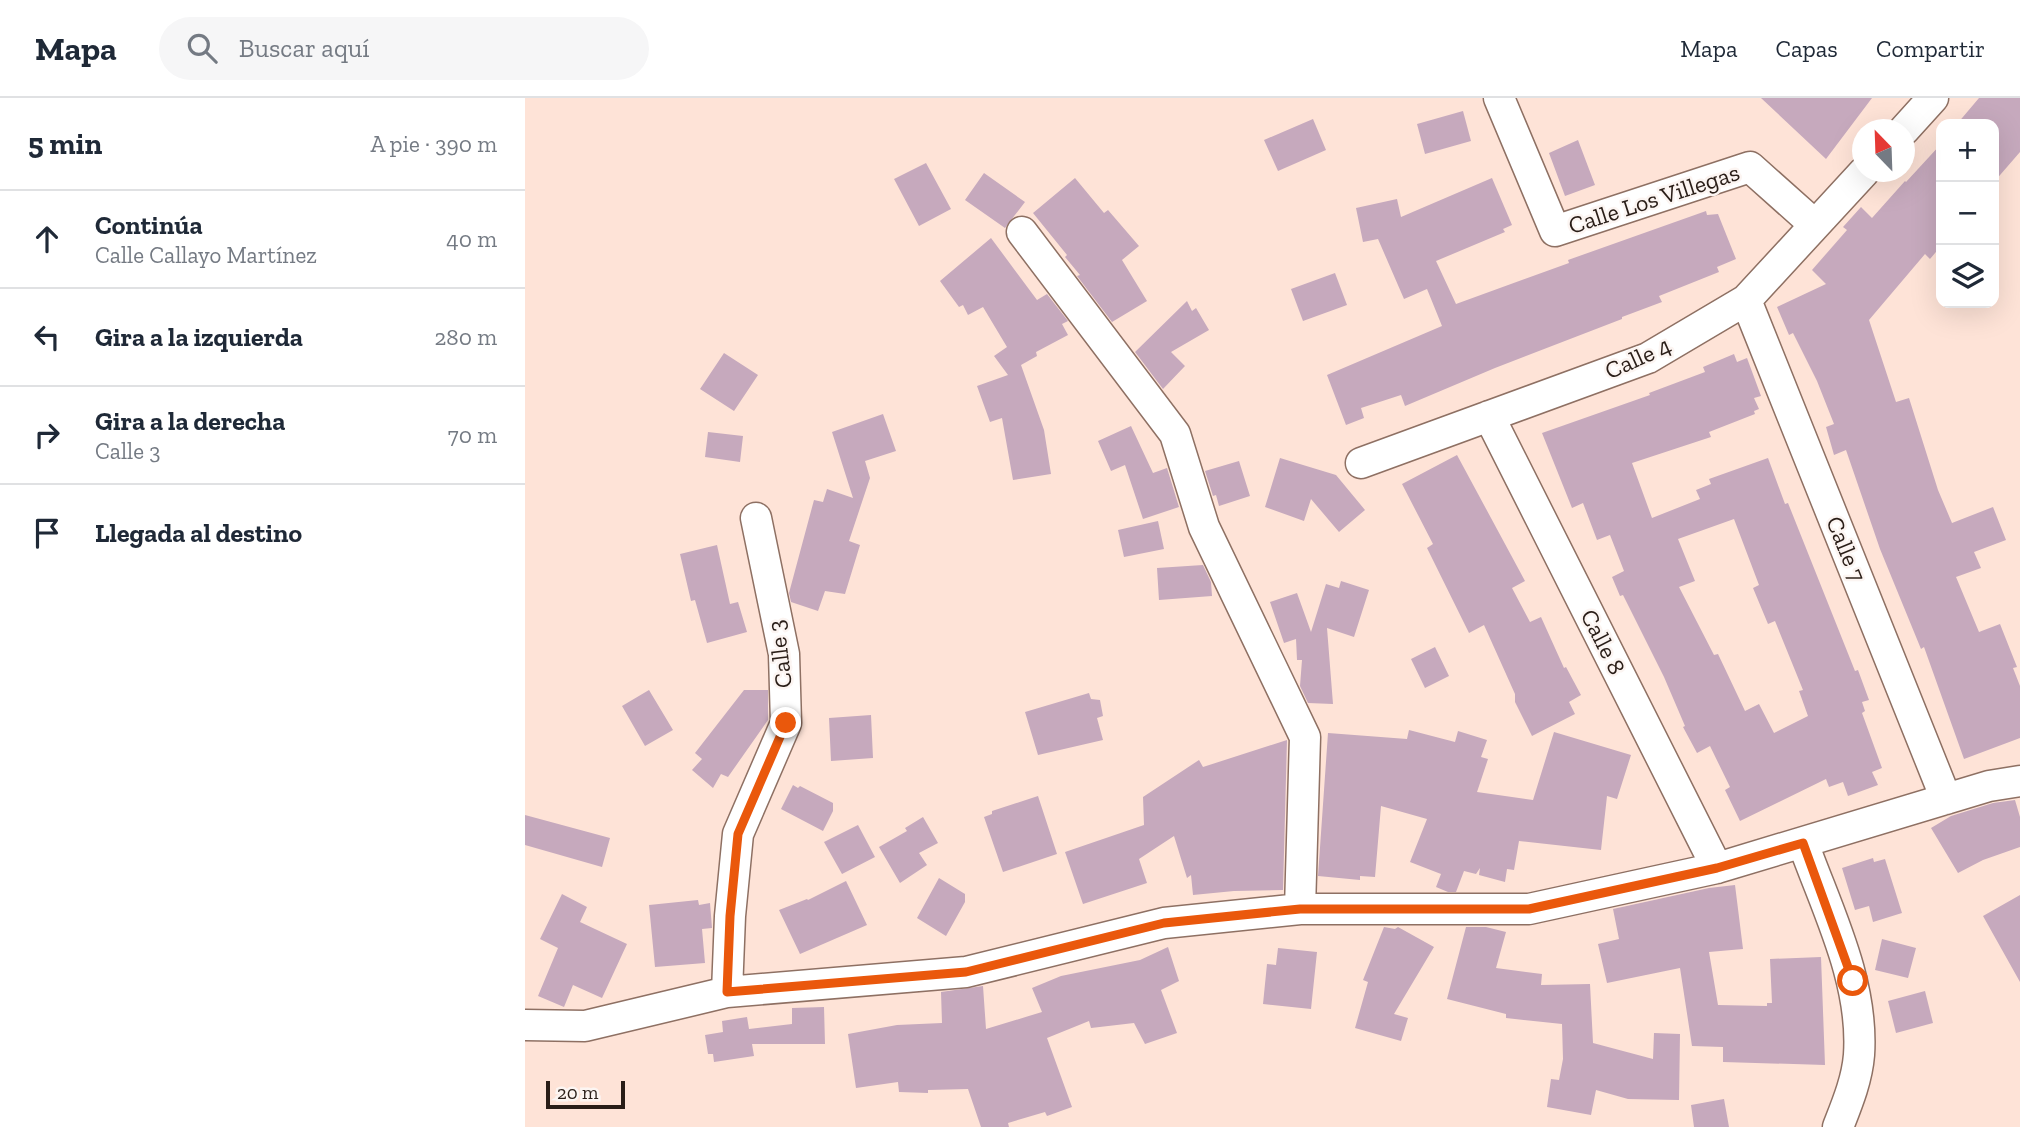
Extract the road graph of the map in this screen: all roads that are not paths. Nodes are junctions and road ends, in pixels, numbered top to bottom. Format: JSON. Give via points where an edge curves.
{"nodes":[{"id":1,"x":1499,"y":98,"type":"edge"},
{"id":2,"x":1933,"y":98,"type":"edge"},
{"id":3,"x":1913,"y":119,"type":"edge"},
{"id":4,"x":1855,"y":182,"type":"edge"},
{"id":5,"x":1815,"y":225,"type":"junction"},
{"id":6,"x":1022,"y":232,"type":"dead end"},
{"id":7,"x":1746,"y":300,"type":"junction"},
{"id":8,"x":1489,"y":416,"type":"junction"},
{"id":9,"x":1361,"y":463,"type":"dead end"},
{"id":10,"x":756,"y":518,"type":"dead end"},
{"id":11,"x":2020,"y":781,"type":"edge"},
{"id":12,"x":1946,"y":799,"type":"junction"},
{"id":13,"x":1803,"y":843,"type":"junction"},
{"id":14,"x":1717,"y":868,"type":"junction"},
{"id":15,"x":1300,"y":909,"type":"junction"},
{"id":16,"x":727,"y":992,"type":"junction"},
{"id":17,"x":525,"y":1025,"type":"edge"},
{"id":18,"x":1838,"y":1127,"type":"edge"}],
"edges":[{"from":1,"to":5,"type":"street","name":"Calle Los Villegas","via":[[1555,231],[1750,167]]},
{"from":2,"to":3,"type":"street"},
{"from":4,"to":5,"type":"street","name":"Calle 4"},
{"from":5,"to":7,"type":"street","name":"Calle 4"},
{"from":6,"to":15,"type":"street","via":[[1175,434],[1204,527],[1305,737]]},
{"from":7,"to":8,"type":"street","name":"Calle 4","via":[[1648,358]]},
{"from":7,"to":12,"type":"street","name":"Calle 7"},
{"from":8,"to":9,"type":"street","name":"Calle 4"},
{"from":8,"to":14,"type":"street","name":"Calle 8"},
{"from":10,"to":16,"type":"street","name":"Calle 3","via":[[784,654],[786,723],[738,834]]},
{"from":11,"to":12,"type":"street"},
{"from":12,"to":13,"type":"street"},
{"from":13,"to":14,"type":"street"},
{"from":13,"to":18,"type":"street","via":[[1853,981],[1859,1055]]},
{"from":14,"to":15,"type":"street","via":[[1529,909]]},
{"from":15,"to":16,"type":"street","via":[[1164,923],[966,972]]},
{"from":16,"to":17,"type":"street","via":[[585,1026]]}]}
